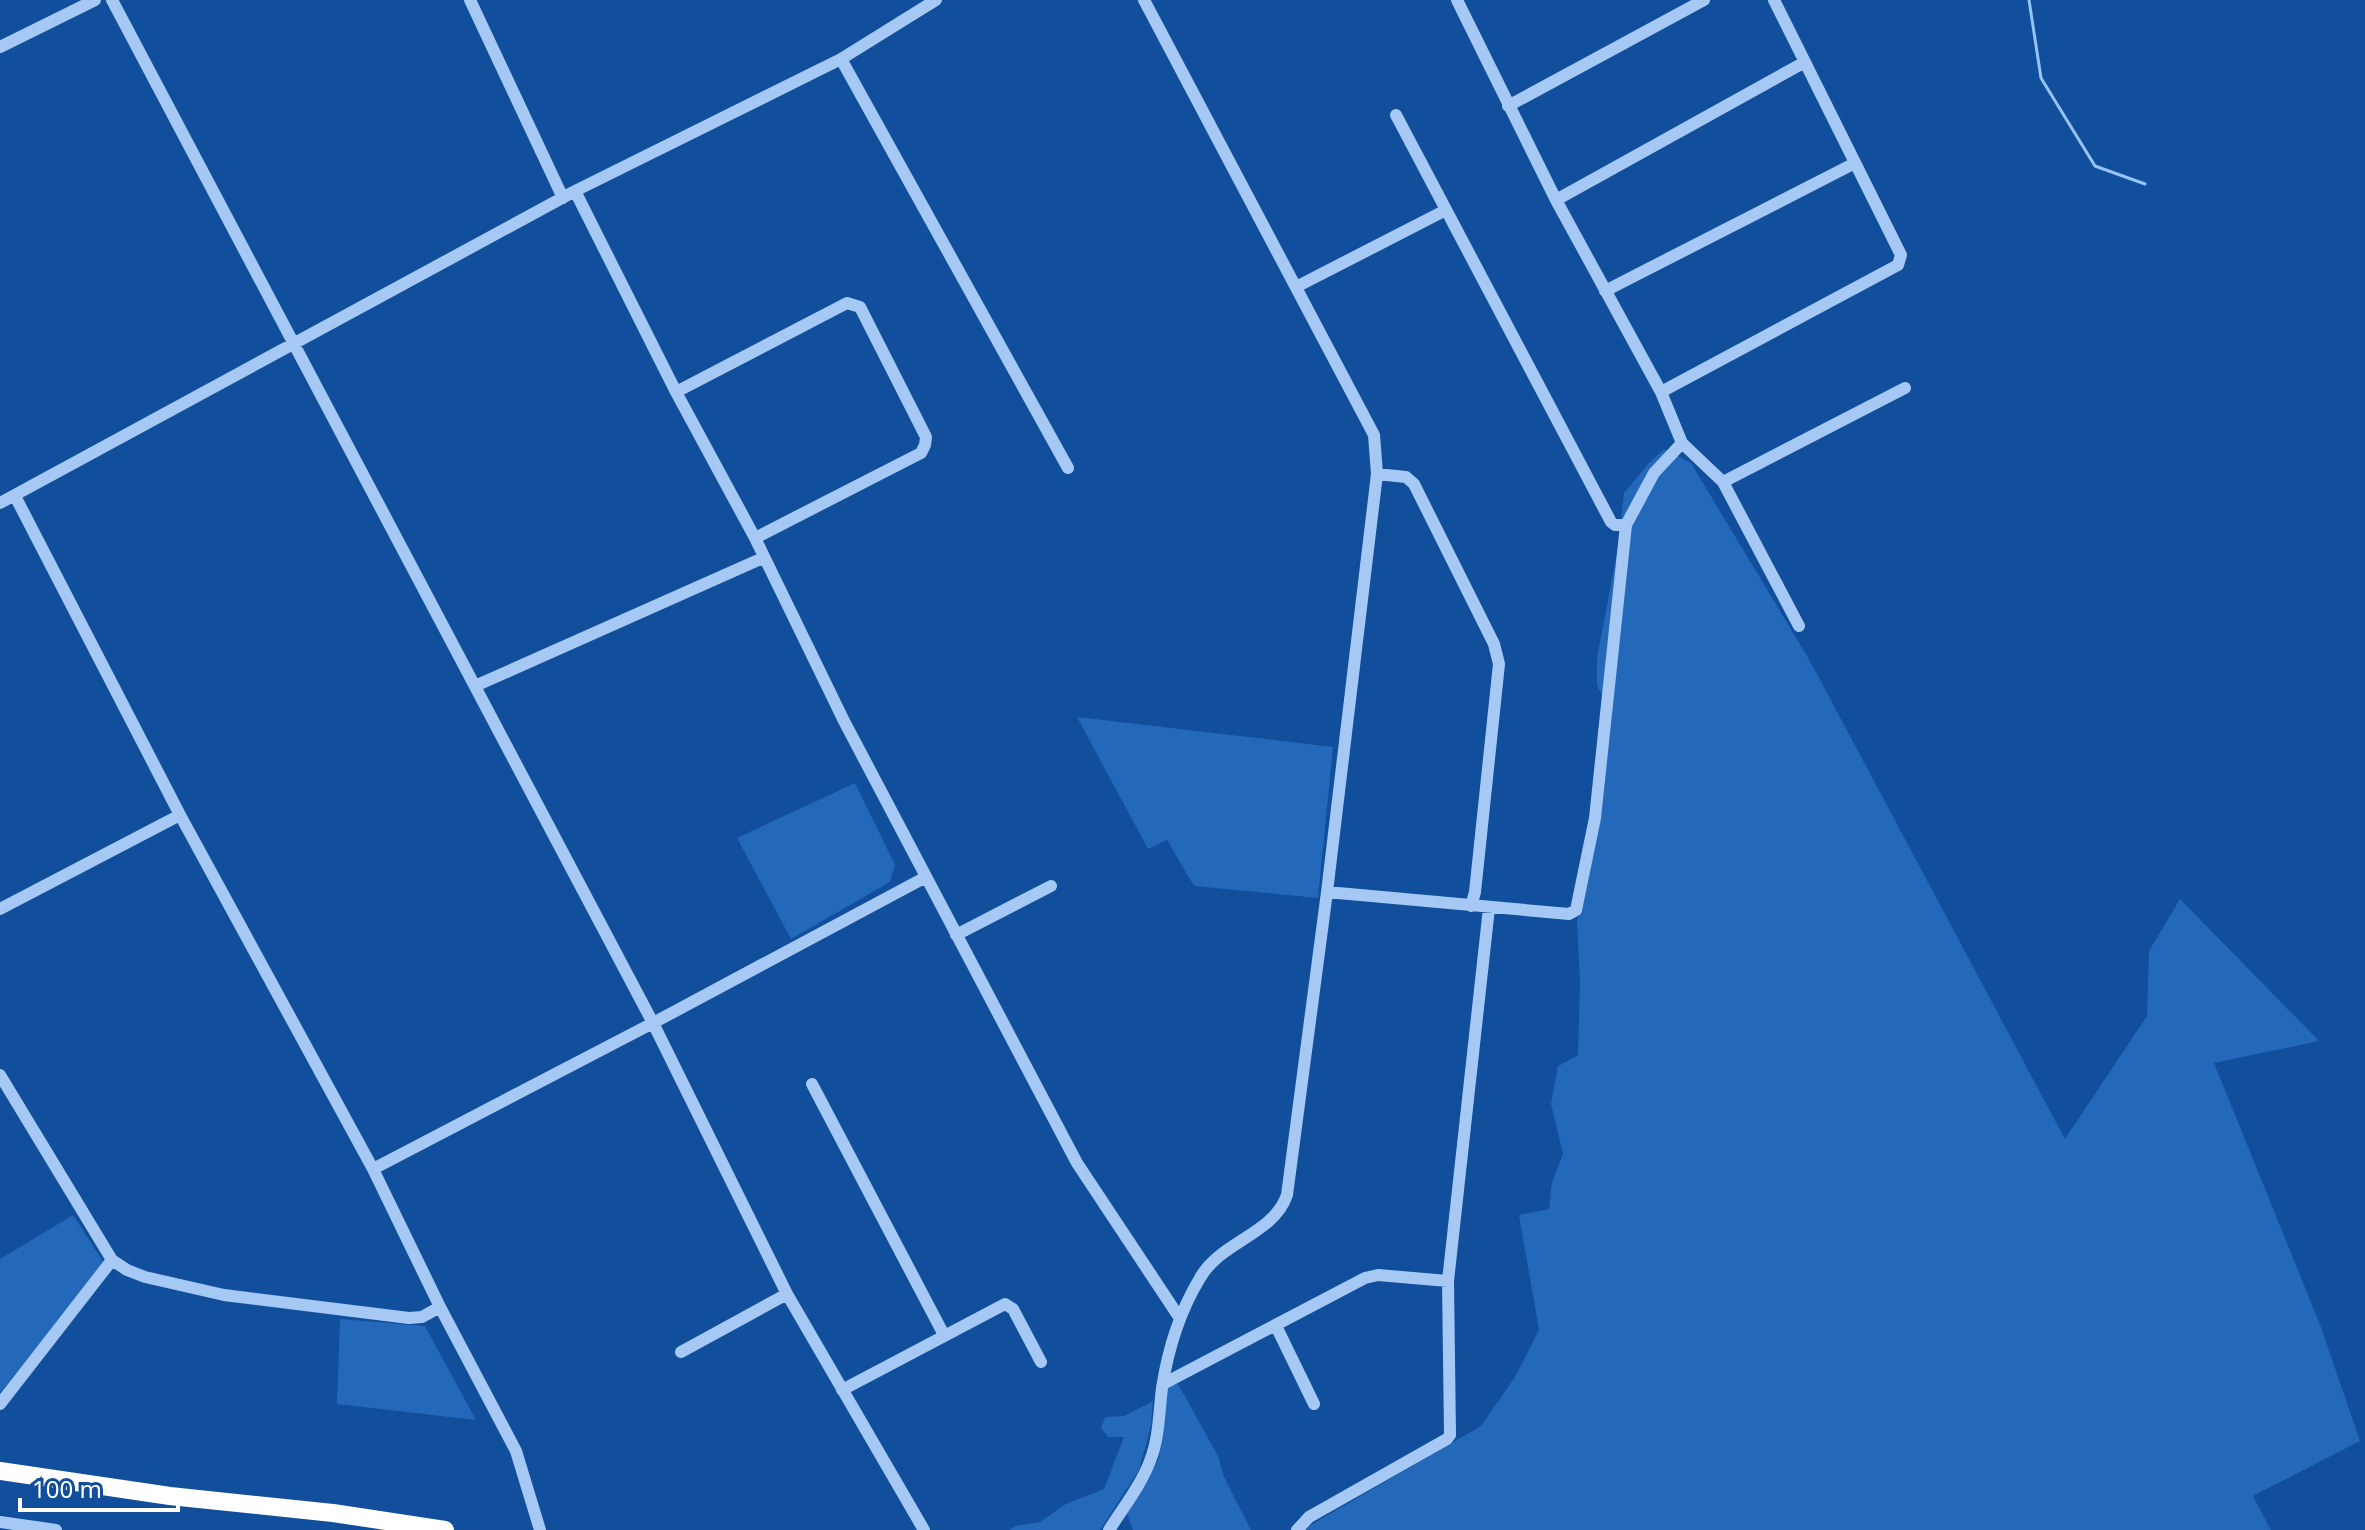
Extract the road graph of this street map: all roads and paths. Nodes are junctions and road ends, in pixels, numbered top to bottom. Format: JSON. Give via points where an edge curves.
{"nodes":[{"id":1,"x":95,"y":0,"type":"edge"},
{"id":2,"x":112,"y":0,"type":"edge"},
{"id":3,"x":470,"y":0,"type":"edge"},
{"id":4,"x":936,"y":0,"type":"edge"},
{"id":5,"x":1144,"y":0,"type":"edge"},
{"id":6,"x":1704,"y":0,"type":"edge"},
{"id":7,"x":1463,"y":2,"type":"edge"},
{"id":8,"x":1779,"y":2,"type":"edge"},
{"id":9,"x":0,"y":47,"type":"edge"},
{"id":10,"x":841,"y":59,"type":"junction"},
{"id":11,"x":1805,"y":62,"type":"junction"},
{"id":12,"x":1508,"y":106,"type":"junction"},
{"id":13,"x":1396,"y":115,"type":"dead end"},
{"id":14,"x":1855,"y":163,"type":"junction"},
{"id":15,"x":575,"y":191,"type":"junction"},
{"id":16,"x":563,"y":198,"type":"junction"},
{"id":17,"x":1556,"y":200,"type":"junction"},
{"id":18,"x":1446,"y":210,"type":"junction"},
{"id":19,"x":1296,"y":287,"type":"junction"},
{"id":20,"x":1605,"y":291,"type":"junction"},
{"id":21,"x":292,"y":344,"type":"junction"},
{"id":22,"x":1905,"y":388,"type":"dead end"},
{"id":23,"x":676,"y":392,"type":"junction"},
{"id":24,"x":1661,"y":392,"type":"junction"},
{"id":25,"x":1682,"y":443,"type":"junction"},
{"id":26,"x":1068,"y":468,"type":"dead end"},
{"id":27,"x":1377,"y":474,"type":"junction"},
{"id":28,"x":1723,"y":482,"type":"junction"},
{"id":29,"x":15,"y":496,"type":"junction"},
{"id":30,"x":0,"y":503,"type":"edge"},
{"id":31,"x":1626,"y":525,"type":"junction"},
{"id":32,"x":755,"y":538,"type":"junction"},
{"id":33,"x":763,"y":558,"type":"junction"},
{"id":34,"x":1799,"y":626,"type":"dead end"},
{"id":35,"x":475,"y":686,"type":"junction"},
{"id":36,"x":180,"y":815,"type":"junction"},
{"id":37,"x":926,"y":877,"type":"junction"},
{"id":38,"x":1051,"y":886,"type":"dead end"},
{"id":39,"x":1327,"y":892,"type":"junction"},
{"id":40,"x":1471,"y":906,"type":"junction"},
{"id":41,"x":1489,"y":908,"type":"junction"},
{"id":42,"x":0,"y":909,"type":"edge"},
{"id":43,"x":956,"y":935,"type":"junction"},
{"id":44,"x":653,"y":1023,"type":"junction"},
{"id":45,"x":0,"y":1075,"type":"edge"},
{"id":46,"x":812,"y":1084,"type":"dead end"},
{"id":47,"x":373,"y":1169,"type":"junction"},
{"id":48,"x":112,"y":1260,"type":"junction"},
{"id":49,"x":1448,"y":1281,"type":"junction"},
{"id":50,"x":787,"y":1294,"type":"junction"},
{"id":51,"x":440,"y":1307,"type":"junction"},
{"id":52,"x":1179,"y":1317,"type":"junction"},
{"id":53,"x":1276,"y":1326,"type":"junction"},
{"id":54,"x":944,"y":1335,"type":"junction"},
{"id":55,"x":681,"y":1352,"type":"dead end"},
{"id":56,"x":1041,"y":1362,"type":"dead end"},
{"id":57,"x":1163,"y":1384,"type":"junction"},
{"id":58,"x":842,"y":1390,"type":"junction"},
{"id":59,"x":0,"y":1404,"type":"edge"},
{"id":60,"x":1314,"y":1404,"type":"dead end"},
{"id":61,"x":0,"y":1471,"type":"edge"},
{"id":62,"x":0,"y":1522,"type":"edge"},
{"id":63,"x":56,"y":1530,"type":"edge"},
{"id":64,"x":445,"y":1530,"type":"edge"},
{"id":65,"x":540,"y":1530,"type":"edge"},
{"id":66,"x":924,"y":1530,"type":"edge"},
{"id":67,"x":1109,"y":1530,"type":"edge"},
{"id":68,"x":1297,"y":1530,"type":"edge"}],
"edges":[{"from":1,"to":9,"type":"street"},
{"from":2,"to":21,"type":"street"},
{"from":3,"to":16,"type":"street"},
{"from":4,"to":10,"type":"street"},
{"from":5,"to":19,"type":"street"},
{"from":6,"to":12,"type":"street"},
{"from":7,"to":12,"type":"street"},
{"from":8,"to":11,"type":"street"},
{"from":10,"to":15,"type":"street"},
{"from":10,"to":26,"type":"street"},
{"from":11,"to":14,"type":"street"},
{"from":11,"to":17,"type":"street"},
{"from":12,"to":17,"type":"street"},
{"from":13,"to":18,"type":"street"},
{"from":14,"to":20,"type":"street"},
{"from":14,"to":24,"type":"street","via":[[1901,255],[1898,265]]},
{"from":15,"to":16,"type":"street"},
{"from":15,"to":23,"type":"street"},
{"from":16,"to":21,"type":"street"},
{"from":17,"to":20,"type":"street"},
{"from":18,"to":19,"type":"street"},
{"from":18,"to":31,"type":"street","via":[[1611,522]]},
{"from":19,"to":27,"type":"street","via":[[1374,435]]},
{"from":20,"to":24,"type":"street"},
{"from":21,"to":29,"type":"street"},
{"from":21,"to":35,"type":"street"},
{"from":22,"to":28,"type":"street"},
{"from":23,"to":32,"type":"street"},
{"from":23,"to":32,"type":"street","via":[[847,303],[860,307],[926,437],[925,445],[921,453]]},
{"from":24,"to":25,"type":"street"},
{"from":25,"to":28,"type":"street"},
{"from":25,"to":31,"type":"street","via":[[1654,473]]},
{"from":27,"to":39,"type":"street"},
{"from":27,"to":40,"type":"street","via":[[1406,477],[1414,484],[1494,644],[1499,664]]},
{"from":28,"to":34,"type":"street"},
{"from":29,"to":30,"type":"street"},
{"from":29,"to":36,"type":"street"},
{"from":31,"to":41,"type":"street","via":[[1595,818],[1576,910],[1569,914]]},
{"from":32,"to":33,"type":"street"},
{"from":33,"to":35,"type":"street"},
{"from":33,"to":37,"type":"street"},
{"from":35,"to":44,"type":"street"},
{"from":36,"to":42,"type":"street"},
{"from":36,"to":47,"type":"street"},
{"from":37,"to":43,"type":"street"},
{"from":37,"to":44,"type":"street"},
{"from":38,"to":43,"type":"street"},
{"from":39,"to":40,"type":"street"},
{"from":39,"to":52,"type":"street","via":[[1287,1195],[1272,1221],[1208,1265]]},
{"from":40,"to":41,"type":"street"},
{"from":41,"to":49,"type":"street"},
{"from":43,"to":52,"type":"street","via":[[1077,1163]]},
{"from":44,"to":47,"type":"street"},
{"from":44,"to":50,"type":"street"},
{"from":45,"to":48,"type":"street"},
{"from":46,"to":54,"type":"street"},
{"from":47,"to":51,"type":"street"},
{"from":48,"to":51,"type":"street","via":[[145,1277],[224,1295],[409,1318]]},
{"from":48,"to":59,"type":"street"},
{"from":49,"to":53,"type":"street","via":[[1372,1276]]},
{"from":49,"to":68,"type":"street","via":[[1447,1439],[1309,1517]]},
{"from":50,"to":55,"type":"street"},
{"from":50,"to":58,"type":"street"},
{"from":51,"to":65,"type":"street","via":[[516,1451]]},
{"from":52,"to":57,"type":"street"},
{"from":53,"to":57,"type":"street"},
{"from":53,"to":60,"type":"street"},
{"from":54,"to":56,"type":"street","via":[[1005,1304],[1013,1309]]},
{"from":54,"to":58,"type":"street"},
{"from":57,"to":67,"type":"street","via":[[1151,1460]]},
{"from":58,"to":66,"type":"street"},
{"from":61,"to":64,"type":"highway"},
{"from":62,"to":63,"type":"street"}]}
